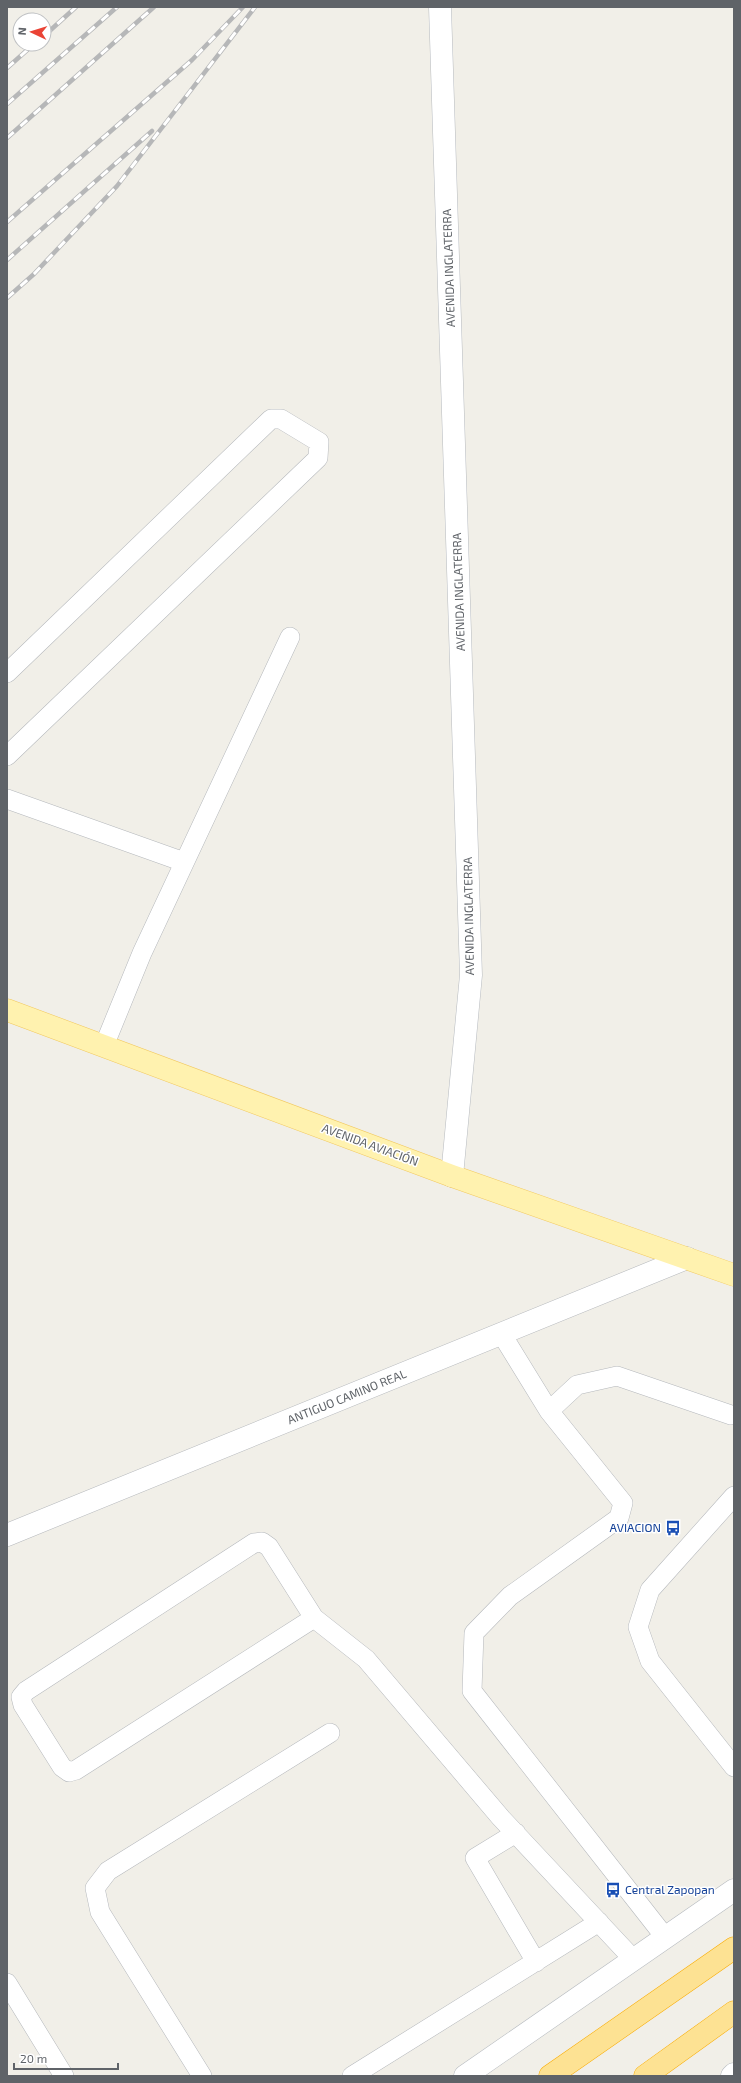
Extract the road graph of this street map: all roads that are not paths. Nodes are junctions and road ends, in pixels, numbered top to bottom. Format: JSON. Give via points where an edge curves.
{"nodes":[{"id":1,"x":440,"y":7,"type":"edge"},
{"id":2,"x":290,"y":637,"type":"dead end"},
{"id":3,"x":7,"y":673,"type":"edge"},
{"id":4,"x":7,"y":756,"type":"edge"},
{"id":5,"x":7,"y":799,"type":"edge"},
{"id":6,"x":184,"y":862,"type":"junction"},
{"id":7,"x":7,"y":1010,"type":"edge"},
{"id":8,"x":104,"y":1046,"type":"junction"},
{"id":9,"x":452,"y":1176,"type":"junction"},
{"id":10,"x":687,"y":1258,"type":"junction"},
{"id":11,"x":734,"y":1275,"type":"edge"},
{"id":12,"x":501,"y":1334,"type":"junction"},
{"id":13,"x":549,"y":1411,"type":"junction"},
{"id":14,"x":731,"y":1416,"type":"dead end"},
{"id":15,"x":734,"y":1496,"type":"edge"},
{"id":16,"x":7,"y":1535,"type":"edge"},
{"id":17,"x":314,"y":1618,"type":"junction"},
{"id":18,"x":330,"y":1733,"type":"dead end"},
{"id":19,"x":734,"y":1767,"type":"edge"},
{"id":20,"x":516,"y":1833,"type":"junction"},
{"id":21,"x":734,"y":1890,"type":"edge"},
{"id":22,"x":599,"y":1922,"type":"junction"},
{"id":23,"x":665,"y":1938,"type":"junction"},
{"id":24,"x":734,"y":1948,"type":"edge"},
{"id":25,"x":634,"y":1960,"type":"junction"},
{"id":26,"x":536,"y":1962,"type":"junction"},
{"id":27,"x":7,"y":1983,"type":"edge"},
{"id":28,"x":734,"y":2012,"type":"edge"},
{"id":29,"x":64,"y":2076,"type":"edge"},
{"id":30,"x":202,"y":2076,"type":"edge"},
{"id":31,"x":352,"y":2076,"type":"edge"},
{"id":32,"x":465,"y":2076,"type":"edge"},
{"id":33,"x":550,"y":2076,"type":"edge"},
{"id":34,"x":645,"y":2076,"type":"edge"}],
"edges":[{"from":1,"to":9,"type":"street","name":"AVENIDA INGLATERRA","via":[[471,975]]},
{"from":2,"to":6,"type":"lane"},
{"from":3,"to":4,"type":"lane","via":[[271,419],[281,419],[319,442],[318,458]]},
{"from":5,"to":6,"type":"lane"},
{"from":6,"to":8,"type":"lane","via":[[142,953]]},
{"from":7,"to":8,"type":"main road","name":"AVENIDA AVIACIÓN"},
{"from":8,"to":9,"type":"main road","name":"AVENIDA AVIACIÓN"},
{"from":9,"to":10,"type":"main road","name":"AVENIDA AVIACIÓN"},
{"from":10,"to":11,"type":"main road","name":"AVENIDA AVIACIÓN"},
{"from":10,"to":12,"type":"street","name":"ANTIGUO CAMINO REAL"},
{"from":12,"to":13,"type":"lane"},
{"from":12,"to":16,"type":"street","name":"ANTIGUO CAMINO REAL"},
{"from":13,"to":14,"type":"lane","via":[[577,1384],[617,1376]]},
{"from":13,"to":23,"type":"lane","via":[[623,1503],[619,1518],[510,1596],[474,1633],[472,1691]]},
{"from":15,"to":19,"type":"lane","via":[[650,1590],[638,1627],[650,1661]]},
{"from":17,"to":17,"type":"lane","via":[[269,1546],[262,1542],[254,1543],[26,1691],[21,1697],[23,1705],[62,1767],[69,1772],[76,1770]]},
{"from":17,"to":20,"type":"lane","via":[[366,1660]]},
{"from":18,"to":30,"type":"lane","via":[[108,1871],[94,1888],[100,1912]]},
{"from":20,"to":22,"type":"lane"},
{"from":20,"to":26,"type":"lane","via":[[475,1858]]},
{"from":21,"to":23,"type":"street"},
{"from":22,"to":25,"type":"lane"},
{"from":22,"to":26,"type":"lane"},
{"from":23,"to":25,"type":"street"},
{"from":24,"to":33,"type":"highway"},
{"from":25,"to":32,"type":"street"},
{"from":26,"to":31,"type":"lane"},
{"from":27,"to":29,"type":"lane"},
{"from":28,"to":34,"type":"highway"}]}
